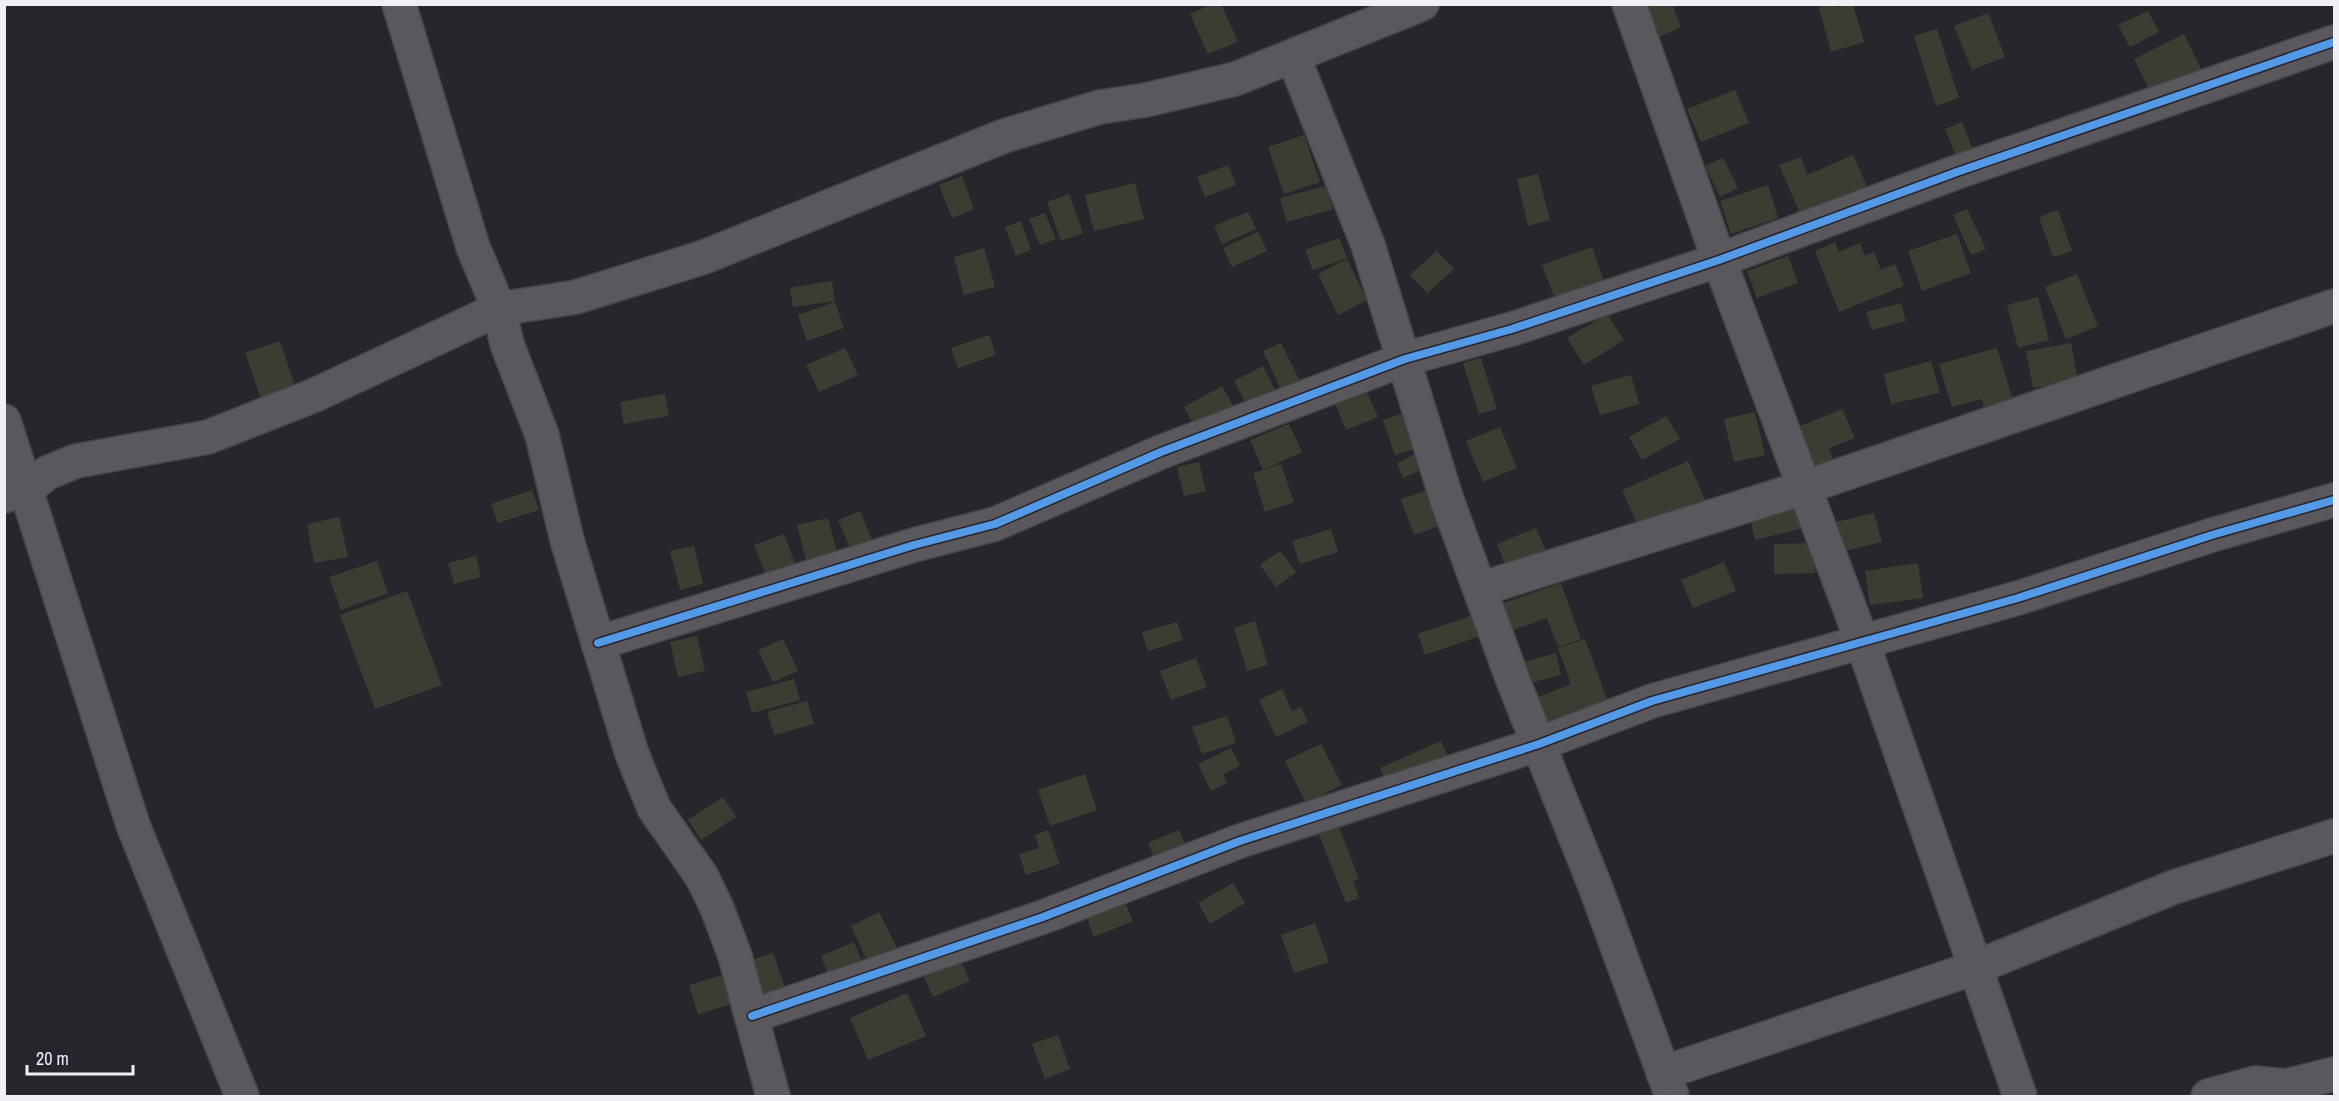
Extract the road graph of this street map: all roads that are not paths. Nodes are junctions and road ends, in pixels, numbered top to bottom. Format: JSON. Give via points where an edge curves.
{"nodes":[{"id":1,"x":399,"y":4,"type":"edge"},
{"id":2,"x":1422,"y":4,"type":"edge"},
{"id":3,"x":1629,"y":4,"type":"edge"},
{"id":4,"x":2334,"y":42,"type":"edge"},
{"id":5,"x":1293,"y":56,"type":"junction"},
{"id":6,"x":1719,"y":260,"type":"junction"},
{"id":7,"x":2334,"y":306,"type":"edge"},
{"id":8,"x":499,"y":309,"type":"junction"},
{"id":9,"x":1405,"y":359,"type":"junction"},
{"id":10,"x":4,"y":421,"type":"edge"},
{"id":11,"x":1803,"y":488,"type":"junction"},
{"id":12,"x":16,"y":493,"type":"edge"},
{"id":13,"x":2334,"y":500,"type":"edge"},
{"id":14,"x":1480,"y":589,"type":"junction"},
{"id":15,"x":1862,"y":641,"type":"junction"},
{"id":16,"x":598,"y":643,"type":"junction"},
{"id":17,"x":1539,"y":744,"type":"junction"},
{"id":18,"x":2334,"y":836,"type":"edge"},
{"id":19,"x":1974,"y":968,"type":"junction"},
{"id":20,"x":752,"y":1016,"type":"junction"},
{"id":21,"x":2334,"y":1074,"type":"edge"},
{"id":22,"x":1667,"y":1085,"type":"edge"},
{"id":23,"x":242,"y":1096,"type":"edge"},
{"id":24,"x":773,"y":1096,"type":"edge"},
{"id":25,"x":2020,"y":1096,"type":"edge"},
{"id":26,"x":2208,"y":1096,"type":"edge"}],
"edges":[{"from":1,"to":8,"type":"street","via":[[473,247]]},
{"from":2,"to":5,"type":"street"},
{"from":3,"to":6,"type":"street"},
{"from":4,"to":6,"type":"street","via":[[1957,172]]},
{"from":5,"to":8,"type":"street","via":[[1235,79],[1100,107],[1004,136],[704,257],[576,297]]},
{"from":5,"to":9,"type":"street","via":[[1368,245]]},
{"from":6,"to":9,"type":"street","via":[[1512,329]]},
{"from":6,"to":11,"type":"street"},
{"from":7,"to":11,"type":"street"},
{"from":8,"to":12,"type":"street","via":[[315,395],[208,436],[76,461],[47,473]]},
{"from":8,"to":16,"type":"street","via":[[507,344],[542,435],[567,540]]},
{"from":9,"to":14,"type":"street","via":[[1447,500]]},
{"from":9,"to":16,"type":"street","via":[[1161,452],[995,524],[914,545]]},
{"from":10,"to":12,"type":"street"},
{"from":11,"to":14,"type":"street"},
{"from":11,"to":15,"type":"street"},
{"from":12,"to":23,"type":"street","via":[[133,825]]},
{"from":13,"to":15,"type":"street","via":[[2018,598]]},
{"from":14,"to":17,"type":"street"},
{"from":15,"to":17,"type":"street","via":[[1652,701]]},
{"from":15,"to":19,"type":"street"},
{"from":16,"to":20,"type":"street","via":[[632,754],[654,808],[702,877],[717,908]]},
{"from":17,"to":20,"type":"street","via":[[1240,841],[1043,917]]},
{"from":17,"to":22,"type":"street"},
{"from":18,"to":19,"type":"street","via":[[2174,887]]},
{"from":19,"to":22,"type":"street"},
{"from":19,"to":25,"type":"street"},
{"from":20,"to":24,"type":"street"},
{"from":21,"to":26,"type":"street","via":[[2286,1086],[2255,1083]]}]}
